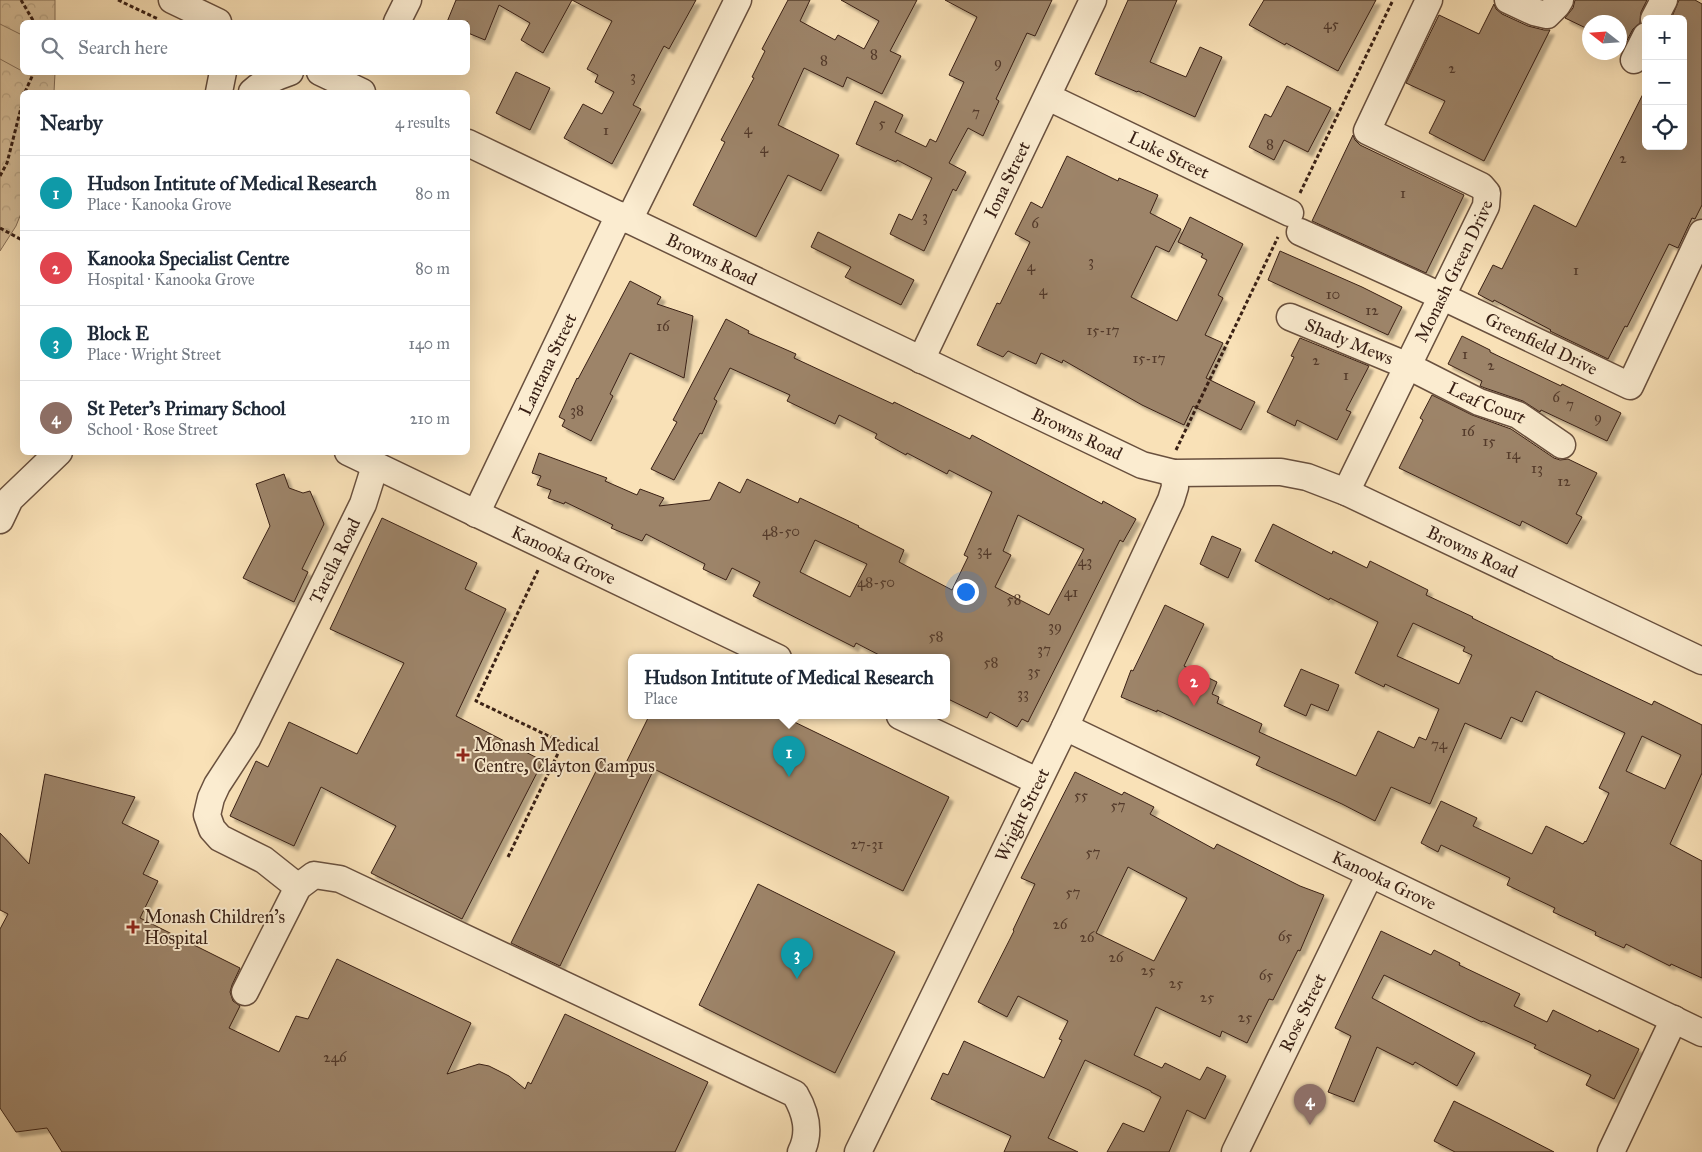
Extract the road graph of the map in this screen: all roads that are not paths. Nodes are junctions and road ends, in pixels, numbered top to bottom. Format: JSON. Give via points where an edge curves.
{"nodes":[{"id":1,"x":172,"y":0,"type":"edge"},
{"id":2,"x":408,"y":0,"type":"edge"},
{"id":3,"x":738,"y":0,"type":"edge"},
{"id":4,"x":1093,"y":0,"type":"edge"},
{"id":5,"x":1429,"y":0,"type":"edge"},
{"id":6,"x":1508,"y":0,"type":"edge"},
{"id":7,"x":1560,"y":0,"type":"edge"},
{"id":8,"x":1664,"y":0,"type":"edge"},
{"id":9,"x":1656,"y":15,"type":"edge"},
{"id":10,"x":207,"y":19,"type":"edge"},
{"id":11,"x":398,"y":20,"type":"edge"},
{"id":12,"x":1642,"y":44,"type":"edge"},
{"id":13,"x":1634,"y":60,"type":"dead end"},
{"id":14,"x":280,"y":75,"type":"edge"},
{"id":15,"x":326,"y":75,"type":"edge"},
{"id":16,"x":370,"y":75,"type":"edge"},
{"id":17,"x":254,"y":90,"type":"edge"},
{"id":18,"x":358,"y":90,"type":"edge"},
{"id":19,"x":363,"y":90,"type":"edge"},
{"id":20,"x":1048,"y":97,"type":"junction"},
{"id":21,"x":470,"y":144,"type":"edge"},
{"id":22,"x":624,"y":218,"type":"junction"},
{"id":23,"x":1295,"y":223,"type":"joint"},
{"id":24,"x":1702,"y":233,"type":"edge"},
{"id":25,"x":1441,"y":296,"type":"junction"},
{"id":26,"x":1290,"y":317,"type":"dead end"},
{"id":27,"x":921,"y":360,"type":"junction"},
{"id":28,"x":1408,"y":366,"type":"junction"},
{"id":29,"x":1562,"y":445,"type":"dead end"},
{"id":30,"x":56,"y":455,"type":"edge"},
{"id":31,"x":354,"y":455,"type":"edge"},
{"id":32,"x":375,"y":466,"type":"junction"},
{"id":33,"x":1174,"y":473,"type":"junction"},
{"id":34,"x":1346,"y":492,"type":"junction"},
{"id":35,"x":2,"y":512,"type":"edge"},
{"id":36,"x":476,"y":514,"type":"junction"},
{"id":37,"x":770,"y":654,"type":"edge"},
{"id":38,"x":1702,"y":661,"type":"edge"},
{"id":39,"x":906,"y":719,"type":"edge"},
{"id":40,"x":1065,"y":727,"type":"junction"},
{"id":41,"x":1038,"y":781,"type":"junction"},
{"id":42,"x":1370,"y":874,"type":"junction"},
{"id":43,"x":306,"y":881,"type":"junction"},
{"id":44,"x":244,"y":992,"type":"dead end"},
{"id":45,"x":1674,"y":1020,"type":"junction"},
{"id":46,"x":1702,"y":1033,"type":"edge"},
{"id":47,"x":801,"y":1152,"type":"edge"},
{"id":48,"x":858,"y":1152,"type":"edge"},
{"id":49,"x":1235,"y":1152,"type":"edge"},
{"id":50,"x":1611,"y":1152,"type":"edge"}],
"edges":[{"from":1,"to":10,"type":"street"},
{"from":2,"to":11,"type":"street"},
{"from":3,"to":22,"type":"street","name":"Lantana Street"},
{"from":4,"to":20,"type":"street","name":"Iona Street"},
{"from":5,"to":25,"type":"street","name":"Monash Green Drive","via":[[1367,131],[1481,186],[1487,193],[1486,206]]},
{"from":6,"to":7,"type":"street","via":[[1547,15]]},
{"from":8,"to":9,"type":"street"},
{"from":12,"to":13,"type":"street"},
{"from":14,"to":17,"type":"street"},
{"from":15,"to":18,"type":"street"},
{"from":16,"to":19,"type":"street"},
{"from":20,"to":23,"type":"street","name":"Luke Street"},
{"from":20,"to":27,"type":"street","name":"Iona Street"},
{"from":21,"to":22,"type":"street","name":"Browns Road"},
{"from":22,"to":27,"type":"street","name":"Browns Road"},
{"from":22,"to":36,"type":"street","name":"Lantana Street"},
{"from":23,"to":25,"type":"street","name":"Greenfield Drive"},
{"from":24,"to":25,"type":"street","name":"Greenfield Drive","via":[[1630,386]]},
{"from":25,"to":28,"type":"street","name":"Monash Green Drive"},
{"from":26,"to":28,"type":"street","name":"Shady Mews"},
{"from":27,"to":33,"type":"street","name":"Browns Road","via":[[1142,465]]},
{"from":28,"to":29,"type":"street","name":"Leaf Court","via":[[1478,402],[1518,415]]},
{"from":28,"to":34,"type":"street","name":"Monash Green Drive"},
{"from":30,"to":35,"type":"street"},
{"from":31,"to":32,"type":"street","name":"Kanooka Grove"},
{"from":32,"to":36,"type":"street","name":"Kanooka Grove"},
{"from":32,"to":43,"type":"street","name":"Tarella Road","via":[[363,504],[247,739],[210,798],[207,815],[212,830],[220,838],[264,860],[289,865]]},
{"from":33,"to":34,"type":"street","name":"Browns Road","via":[[1282,472],[1307,477]]},
{"from":33,"to":40,"type":"street","name":"Wright Street","via":[[1175,487],[1171,500]]},
{"from":34,"to":38,"type":"street","name":"Browns Road"},
{"from":36,"to":37,"type":"street","name":"Kanooka Grove"},
{"from":39,"to":41,"type":"street"},
{"from":40,"to":41,"type":"street","name":"Wright Street"},
{"from":40,"to":42,"type":"street","name":"Kanooka Grove"},
{"from":41,"to":48,"type":"street","name":"Wright Street"},
{"from":42,"to":45,"type":"street","name":"Kanooka Grove"},
{"from":42,"to":49,"type":"street","name":"Rose Street"},
{"from":43,"to":44,"type":"street"},
{"from":43,"to":47,"type":"street","via":[[340,879],[795,1094],[807,1126]]},
{"from":45,"to":46,"type":"street","name":"Kanooka Grove"},
{"from":45,"to":50,"type":"street"}]}
